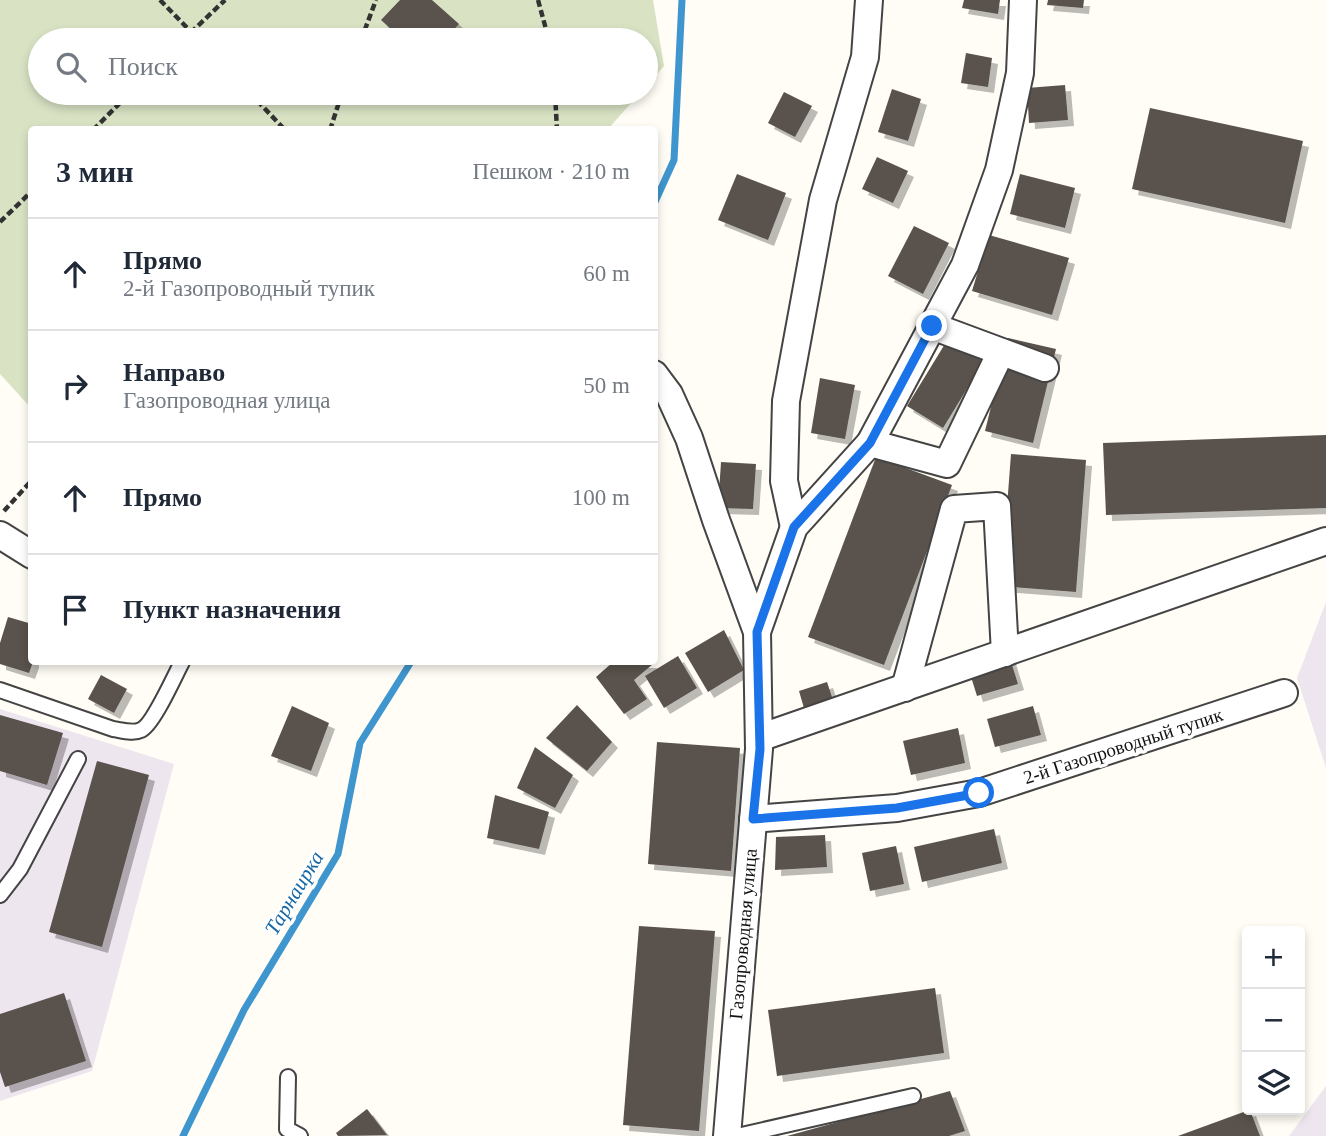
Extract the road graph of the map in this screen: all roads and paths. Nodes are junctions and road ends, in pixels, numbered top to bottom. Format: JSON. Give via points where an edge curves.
{"nodes":[{"id":1,"x":160,"y":0,"type":"edge"},
{"id":2,"x":225,"y":0,"type":"edge"},
{"id":3,"x":376,"y":0,"type":"edge"},
{"id":4,"x":538,"y":0,"type":"edge"},
{"id":5,"x":869,"y":0,"type":"edge"},
{"id":6,"x":1023,"y":0,"type":"edge"},
{"id":7,"x":187,"y":28,"type":"edge"},
{"id":8,"x":195,"y":28,"type":"edge"},
{"id":9,"x":366,"y":28,"type":"edge"},
{"id":10,"x":546,"y":28,"type":"edge"},
{"id":11,"x":118,"y":105,"type":"edge"},
{"id":12,"x":261,"y":105,"type":"edge"},
{"id":13,"x":338,"y":105,"type":"edge"},
{"id":14,"x":556,"y":105,"type":"edge"},
{"id":15,"x":97,"y":126,"type":"edge"},
{"id":16,"x":281,"y":126,"type":"edge"},
{"id":17,"x":331,"y":126,"type":"edge"},
{"id":18,"x":557,"y":126,"type":"edge"},
{"id":19,"x":28,"y":195,"type":"edge"},
{"id":20,"x":0,"y":222,"type":"edge"},
{"id":21,"x":932,"y":326,"type":"junction"},
{"id":22,"x":1001,"y":352,"type":"junction"},
{"id":23,"x":1045,"y":368,"type":"dead end"},
{"id":24,"x":658,"y":379,"type":"edge"},
{"id":25,"x":870,"y":443,"type":"junction"},
{"id":26,"x":28,"y":484,"type":"edge"},
{"id":27,"x":0,"y":515,"type":"edge"},
{"id":28,"x":794,"y":527,"type":"junction"},
{"id":29,"x":0,"y":535,"type":"edge"},
{"id":30,"x":1326,"y":541,"type":"edge"},
{"id":31,"x":28,"y":552,"type":"edge"},
{"id":32,"x":757,"y":632,"type":"junction"},
{"id":33,"x":1005,"y":653,"type":"junction"},
{"id":34,"x":181,"y":665,"type":"edge"},
{"id":35,"x":905,"y":688,"type":"junction"},
{"id":36,"x":0,"y":690,"type":"edge"},
{"id":37,"x":1284,"y":693,"type":"dead end"},
{"id":38,"x":759,"y":738,"type":"junction"},
{"id":39,"x":78,"y":759,"type":"dead end"},
{"id":40,"x":753,"y":819,"type":"junction"},
{"id":41,"x":0,"y":895,"type":"edge"},
{"id":42,"x":288,"y":1077,"type":"dead end"},
{"id":43,"x":913,"y":1096,"type":"dead end"},
{"id":44,"x":300,"y":1136,"type":"edge"},
{"id":45,"x":727,"y":1136,"type":"edge"},
{"id":46,"x":737,"y":1136,"type":"edge"}],
"edges":[{"from":1,"to":7,"type":"path"},
{"from":2,"to":8,"type":"path"},
{"from":3,"to":9,"type":"path"},
{"from":4,"to":10,"type":"path"},
{"from":5,"to":28,"type":"street","via":[[865,57],[824,200],[786,401],[784,481]]},
{"from":6,"to":21,"type":"street","via":[[1020,73],[999,170],[965,265]]},
{"from":11,"to":15,"type":"path"},
{"from":12,"to":16,"type":"path"},
{"from":13,"to":17,"type":"path"},
{"from":14,"to":18,"type":"path"},
{"from":19,"to":20,"type":"path"},
{"from":21,"to":22,"type":"street"},
{"from":21,"to":25,"type":"street"},
{"from":22,"to":23,"type":"street"},
{"from":22,"to":25,"type":"street","via":[[947,464]]},
{"from":24,"to":32,"type":"street","name":"Газопроводная улица","via":[[689,438]]},
{"from":25,"to":28,"type":"street"},
{"from":26,"to":27,"type":"path"},
{"from":28,"to":32,"type":"street"},
{"from":29,"to":31,"type":"street"},
{"from":30,"to":33,"type":"street"},
{"from":32,"to":38,"type":"street","name":"Газопроводная улица"},
{"from":33,"to":35,"type":"street"},
{"from":33,"to":35,"type":"street","via":[[997,506],[954,509]]},
{"from":34,"to":36,"type":"lane","via":[[150,722],[131,732]]},
{"from":35,"to":38,"type":"street"},
{"from":37,"to":40,"type":"street","name":"2-й Газопроводный тупик","via":[[979,793],[897,808]]},
{"from":38,"to":40,"type":"street","name":"Газопроводная улица"},
{"from":39,"to":41,"type":"lane","via":[[20,869]]},
{"from":40,"to":45,"type":"street","name":"Газопроводная улица"},
{"from":42,"to":44,"type":"lane","via":[[287,1129]]},
{"from":43,"to":46,"type":"lane"}]}
